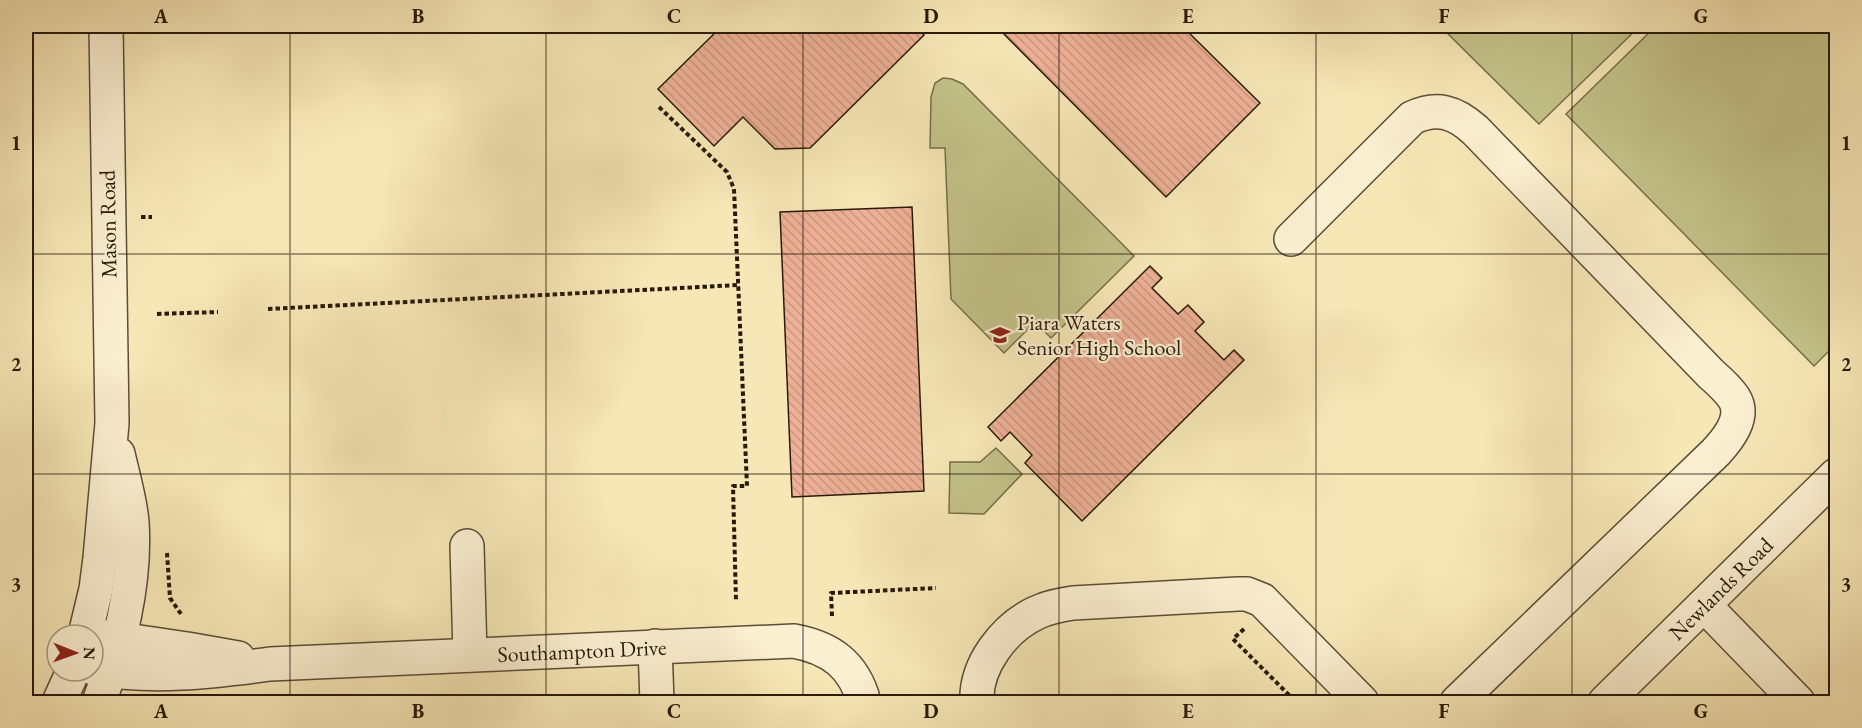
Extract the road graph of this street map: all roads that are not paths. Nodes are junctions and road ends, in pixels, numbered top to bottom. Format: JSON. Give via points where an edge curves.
{"nodes":[{"id":1,"x":106,"y":26,"type":"edge"},
{"id":2,"x":1291,"y":239,"type":"dead end"},
{"id":3,"x":112,"y":423,"type":"junction"},
{"id":4,"x":1836,"y":475,"type":"edge"},
{"id":5,"x":467,"y":546,"type":"dead end"},
{"id":6,"x":1704,"y":605,"type":"junction"},
{"id":7,"x":88,"y":623,"type":"edge"},
{"id":8,"x":105,"y":637,"type":"edge"},
{"id":9,"x":119,"y":639,"type":"junction"},
{"id":10,"x":655,"y":646,"type":"junction"},
{"id":11,"x":471,"y":655,"type":"junction"},
{"id":12,"x":270,"y":664,"type":"junction"},
{"id":13,"x":105,"y":665,"type":"edge"},
{"id":14,"x":105,"y":670,"type":"edge"},
{"id":15,"x":68,"y":683,"type":"edge"},
{"id":16,"x":101,"y":683,"type":"edge"},
{"id":17,"x":59,"y":702,"type":"edge"},
{"id":18,"x":99,"y":702,"type":"edge"},
{"id":19,"x":657,"y":702,"type":"edge"},
{"id":20,"x":864,"y":702,"type":"edge"},
{"id":21,"x":977,"y":702,"type":"edge"},
{"id":22,"x":1362,"y":702,"type":"edge"},
{"id":23,"x":1457,"y":702,"type":"edge"},
{"id":24,"x":1605,"y":702,"type":"edge"},
{"id":25,"x":1798,"y":702,"type":"edge"}],
"edges":[{"from":1,"to":3,"type":"street","name":"Mason Road"},
{"from":2,"to":23,"type":"street","via":[[1412,118],[1437,111],[1453,114],[1475,130],[1737,404],[1735,425],[1716,452]]},
{"from":3,"to":7,"type":"street","name":"Mason Road","via":[[100,558]]},
{"from":3,"to":9,"type":"street","name":"Mason Road","via":[[132,524],[132,563]]},
{"from":4,"to":6,"type":"street","name":"Newlands Road"},
{"from":5,"to":11,"type":"street"},
{"from":6,"to":24,"type":"street","name":"Newlands Road"},
{"from":6,"to":25,"type":"street"},
{"from":8,"to":9,"type":"street","name":"Southampton Drive"},
{"from":9,"to":12,"type":"street","name":"Southampton Drive"},
{"from":9,"to":13,"type":"street","name":"Mason Road"},
{"from":10,"to":11,"type":"street","name":"Southampton Drive"},
{"from":10,"to":19,"type":"street"},
{"from":10,"to":20,"type":"street","name":"Southampton Drive","via":[[794,641],[810,644],[840,660],[852,674]]},
{"from":11,"to":12,"type":"street","name":"Southampton Drive"},
{"from":12,"to":14,"type":"street","name":"Southampton Drive","via":[[200,673]]},
{"from":15,"to":17,"type":"street"},
{"from":16,"to":18,"type":"street","name":"Mason Road"},
{"from":21,"to":22,"type":"street","via":[[981,674],[996,648],[1035,613],[1072,603],[1238,594],[1256,597],[1268,606]]}]}
